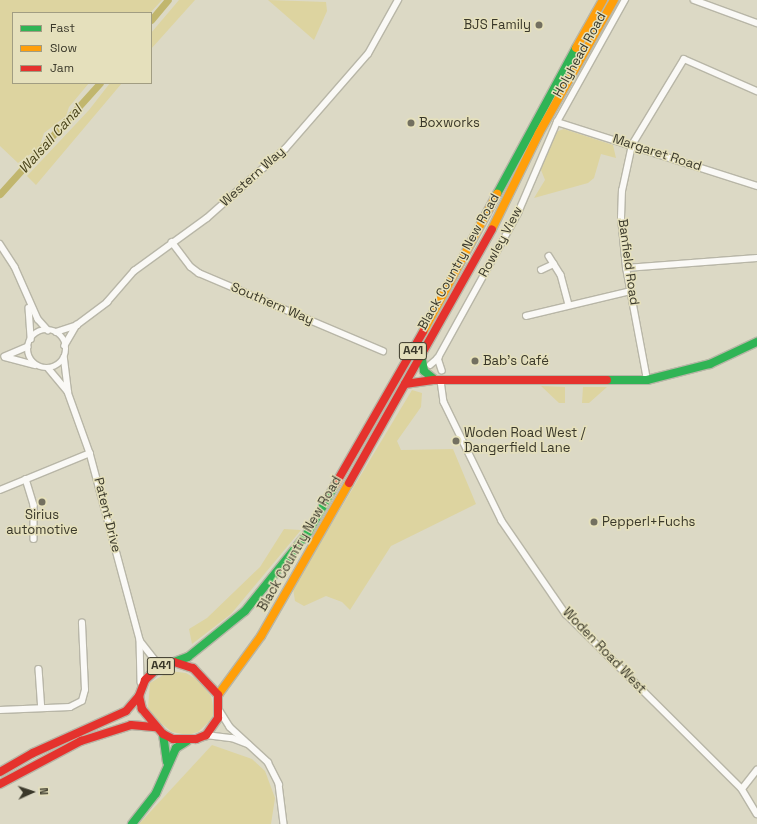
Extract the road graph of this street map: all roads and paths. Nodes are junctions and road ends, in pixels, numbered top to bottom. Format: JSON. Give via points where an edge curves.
{"nodes":[{"id":1,"x":398,"y":0,"type":"edge"},
{"id":2,"x":603,"y":0,"type":"edge"},
{"id":3,"x":614,"y":0,"type":"edge"},
{"id":4,"x":625,"y":0,"type":"edge"},
{"id":5,"x":694,"y":0,"type":"edge"},
{"id":6,"x":757,"y":23,"type":"edge"},
{"id":7,"x":757,"y":91,"type":"edge"},
{"id":8,"x":557,"y":122,"type":"junction"},
{"id":9,"x":632,"y":145,"type":"junction"},
{"id":10,"x":757,"y":186,"type":"edge"},
{"id":11,"x":172,"y":242,"type":"junction"},
{"id":12,"x":0,"y":244,"type":"edge"},
{"id":13,"x":548,"y":256,"type":"dead end"},
{"id":14,"x":757,"y":258,"type":"edge"},
{"id":15,"x":554,"y":264,"type":"junction"},
{"id":16,"x":626,"y":268,"type":"junction"},
{"id":17,"x":541,"y":270,"type":"dead end"},
{"id":18,"x":631,"y":292,"type":"junction"},
{"id":19,"x":28,"y":300,"type":"junction"},
{"id":20,"x":569,"y":305,"type":"junction"},
{"id":21,"x":526,"y":316,"type":"dead end"},
{"id":22,"x":77,"y":325,"type":"junction"},
{"id":23,"x":48,"y":330,"type":"junction"},
{"id":24,"x":56,"y":332,"type":"junction"},
{"id":25,"x":31,"y":339,"type":"junction"},
{"id":26,"x":757,"y":342,"type":"edge"},
{"id":27,"x":66,"y":346,"type":"junction"},
{"id":28,"x":28,"y":347,"type":"junction"},
{"id":29,"x":383,"y":352,"type":"dead end"},
{"id":30,"x":421,"y":354,"type":"junction"},
{"id":31,"x":3,"y":357,"type":"edge"},
{"id":32,"x":64,"y":358,"type":"junction"},
{"id":33,"x":438,"y":358,"type":"junction"},
{"id":34,"x":35,"y":365,"type":"junction"},
{"id":35,"x":430,"y":365,"type":"dead end"},
{"id":36,"x":49,"y":369,"type":"junction"},
{"id":37,"x":442,"y":370,"type":"dead end"},
{"id":38,"x":647,"y":380,"type":"junction"},
{"id":39,"x":438,"y":381,"type":"junction"},
{"id":40,"x":405,"y":384,"type":"junction"},
{"id":41,"x":68,"y":392,"type":"junction"},
{"id":42,"x":90,"y":452,"type":"junction"},
{"id":43,"x":26,"y":480,"type":"junction"},
{"id":44,"x":0,"y":490,"type":"edge"},
{"id":45,"x":34,"y":539,"type":"dead end"},
{"id":46,"x":82,"y":622,"type":"dead end"},
{"id":47,"x":140,"y":640,"type":"junction"},
{"id":48,"x":171,"y":663,"type":"junction"},
{"id":49,"x":39,"y":669,"type":"dead end"},
{"id":50,"x":140,"y":692,"type":"junction"},
{"id":51,"x":218,"y":695,"type":"junction"},
{"id":52,"x":42,"y":708,"type":"junction"},
{"id":53,"x":219,"y":709,"type":"junction"},
{"id":54,"x":0,"y":710,"type":"edge"},
{"id":55,"x":156,"y":727,"type":"junction"},
{"id":56,"x":163,"y":734,"type":"junction"},
{"id":57,"x":206,"y":735,"type":"junction"},
{"id":58,"x":187,"y":741,"type":"junction"},
{"id":59,"x":252,"y":746,"type":"junction"},
{"id":60,"x":2,"y":770,"type":"edge"},
{"id":61,"x":757,"y":770,"type":"edge"},
{"id":62,"x":165,"y":773,"type":"junction"},
{"id":63,"x":0,"y":784,"type":"edge"},
{"id":64,"x":742,"y":789,"type":"junction"},
{"id":65,"x":757,"y":814,"type":"edge"},
{"id":66,"x":132,"y":824,"type":"edge"},
{"id":67,"x":284,"y":824,"type":"edge"}],
"edges":[{"from":1,"to":11,"type":"street","name":"Western Way","via":[[368,54],[285,149],[207,218]]},
{"from":2,"to":48,"type":"main road","name":"Black Country New Road","number":"A41","via":[[521,147],[468,253],[309,531],[245,611],[188,657]]},
{"from":3,"to":30,"type":"main road","name":"Black Country New Road","number":"A41","via":[[539,134],[502,210]]},
{"from":4,"to":8,"type":"street","name":"Holyhead Road"},
{"from":5,"to":6,"type":"street"},
{"from":7,"to":9,"type":"street","via":[[684,59]]},
{"from":8,"to":9,"type":"street","name":"Margaret Road"},
{"from":8,"to":33,"type":"street","name":"Rowley View","via":[[518,212]]},
{"from":9,"to":10,"type":"street","name":"Margaret Road"},
{"from":9,"to":16,"type":"street","name":"Banfield Road","via":[[621,204]]},
{"from":11,"to":22,"type":"street","name":"Western Way","via":[[134,271],[107,302]]},
{"from":11,"to":29,"type":"street","name":"Southern Way","via":[[191,267],[200,273]]},
{"from":12,"to":19,"type":"street","via":[[14,267]]},
{"from":13,"to":15,"type":"street"},
{"from":14,"to":16,"type":"street"},
{"from":15,"to":17,"type":"street"},
{"from":15,"to":20,"type":"street","via":[[561,275]]},
{"from":16,"to":18,"type":"street","name":"Banfield Road"},
{"from":18,"to":20,"type":"street"},
{"from":18,"to":38,"type":"street","name":"Banfield Road"},
{"from":19,"to":23,"type":"street","via":[[38,320]]},
{"from":19,"to":25,"type":"street"},
{"from":20,"to":21,"type":"street"},
{"from":22,"to":24,"type":"street","name":"Western Way"},
{"from":22,"to":27,"type":"street","name":"Western Way"},
{"from":23,"to":24,"type":"street"},
{"from":23,"to":25,"type":"street"},
{"from":24,"to":27,"type":"street"},
{"from":25,"to":28,"type":"street"},
{"from":26,"to":38,"type":"main road","via":[[710,364]]},
{"from":27,"to":32,"type":"street"},
{"from":28,"to":31,"type":"street"},
{"from":28,"to":34,"type":"street"},
{"from":30,"to":39,"type":"main road","via":[[424,371]]},
{"from":30,"to":40,"type":"main road","name":"Black Country New Road","number":"A41"},
{"from":31,"to":34,"type":"street"},
{"from":32,"to":36,"type":"street"},
{"from":32,"to":41,"type":"street","name":"Patent Drive"},
{"from":33,"to":35,"type":"street","name":"Rowley View"},
{"from":33,"to":37,"type":"street"},
{"from":34,"to":36,"type":"street"},
{"from":36,"to":41,"type":"street","name":"Patent Drive"},
{"from":38,"to":39,"type":"main road"},
{"from":39,"to":40,"type":"main road"},
{"from":39,"to":64,"type":"street","name":"Woden Road West","via":[[444,402],[502,521],[566,614]]},
{"from":40,"to":51,"type":"main road","name":"Black Country New Road","number":"A41","via":[[261,636]]},
{"from":41,"to":42,"type":"street","name":"Patent Drive"},
{"from":42,"to":43,"type":"street"},
{"from":42,"to":47,"type":"street","name":"Patent Drive"},
{"from":43,"to":44,"type":"street"},
{"from":43,"to":45,"type":"street","via":[[34,505]]},
{"from":46,"to":52,"type":"street","via":[[84,696],[78,705]]},
{"from":47,"to":48,"type":"street","name":"Patent Drive","via":[[156,661]]},
{"from":47,"to":50,"type":"street","name":"Patent Drive"},
{"from":48,"to":50,"type":"main road","number":"A41","via":[[151,673]]},
{"from":48,"to":51,"type":"main road","number":"A41","via":[[193,668],[212,684]]},
{"from":49,"to":52,"type":"street"},
{"from":50,"to":55,"type":"main road","via":[[145,716]]},
{"from":50,"to":60,"type":"main road","number":"A41","via":[[121,713],[64,737]]},
{"from":51,"to":53,"type":"main road"},
{"from":52,"to":54,"type":"street"},
{"from":53,"to":57,"type":"main road","via":[[218,718]]},
{"from":53,"to":59,"type":"street","via":[[226,722]]},
{"from":55,"to":56,"type":"main road"},
{"from":55,"to":63,"type":"main road","via":[[131,725],[81,741]]},
{"from":56,"to":58,"type":"main road"},
{"from":56,"to":62,"type":"main road"},
{"from":57,"to":58,"type":"main road"},
{"from":57,"to":59,"type":"street","via":[[232,738]]},
{"from":58,"to":62,"type":"main road","via":[[176,748]]},
{"from":59,"to":67,"type":"street","via":[[268,762],[279,784]]},
{"from":61,"to":64,"type":"street"},
{"from":62,"to":66,"type":"main road","via":[[151,790]]},
{"from":64,"to":65,"type":"street","name":"Woden Road West"}]}
